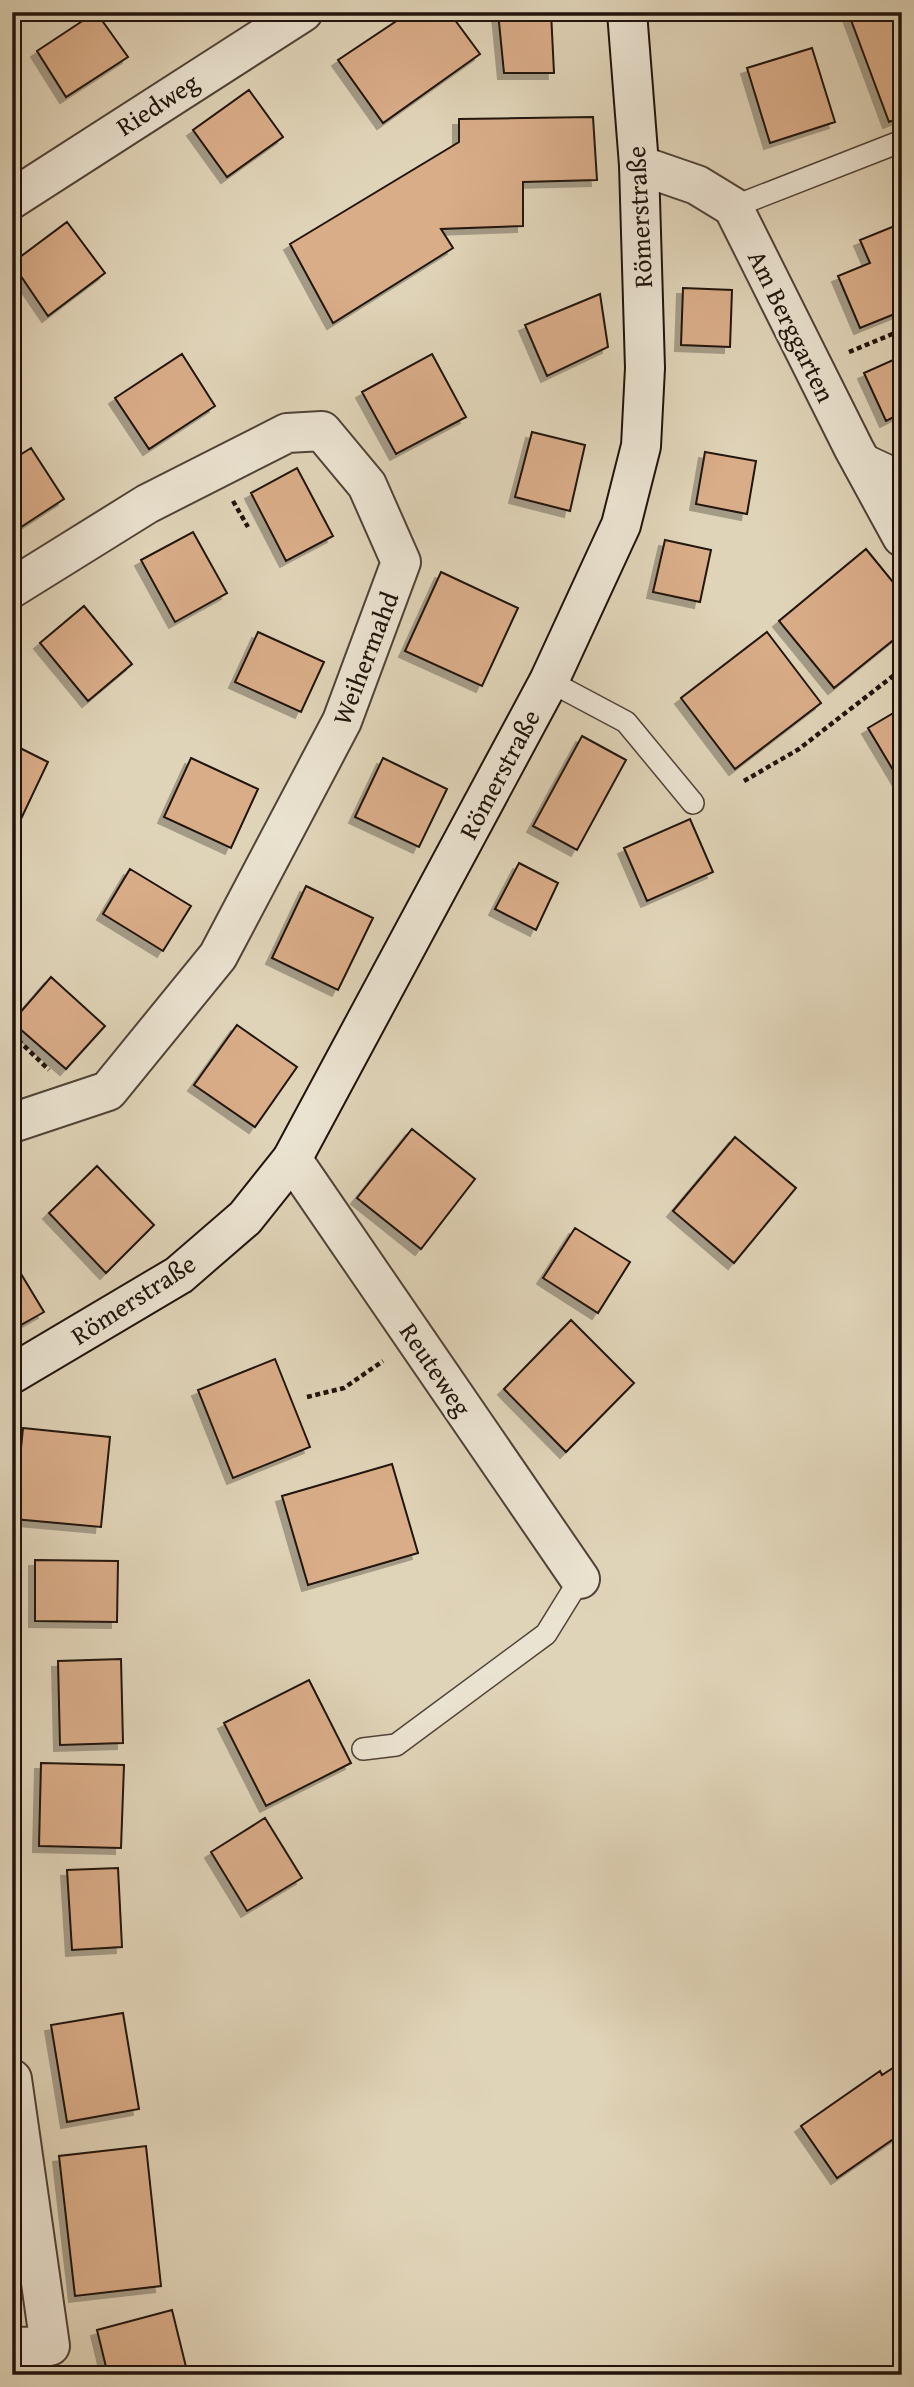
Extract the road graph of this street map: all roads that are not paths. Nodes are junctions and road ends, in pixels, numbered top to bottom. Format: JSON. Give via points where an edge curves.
{"nodes":[{"id":1,"x":303,"y":12,"type":"edge"},
{"id":2,"x":627,"y":12,"type":"edge"},
{"id":3,"x":902,"y":141,"type":"edge"},
{"id":4,"x":639,"y":165,"type":"junction"},
{"id":5,"x":12,"y":200,"type":"edge"},
{"id":6,"x":733,"y":207,"type":"junction"},
{"id":7,"x":854,"y":449,"type":"junction"},
{"id":8,"x":902,"y":472,"type":"edge"},
{"id":9,"x":902,"y":537,"type":"edge"},
{"id":10,"x":12,"y":588,"type":"edge"},
{"id":11,"x":549,"y":681,"type":"junction"},
{"id":12,"x":693,"y":803,"type":"dead end"},
{"id":13,"x":12,"y":1122,"type":"edge"},
{"id":14,"x":292,"y":1159,"type":"junction"},
{"id":15,"x":12,"y":1374,"type":"edge"},
{"id":16,"x":580,"y":1579,"type":"joint"},
{"id":17,"x":363,"y":1749,"type":"dead end"},
{"id":18,"x":12,"y":2079,"type":"edge"},
{"id":19,"x":12,"y":2347,"type":"edge"}],
"edges":[{"from":1,"to":5,"type":"street","name":"Riedweg"},
{"from":2,"to":4,"type":"street","name":"Römerstraße"},
{"from":3,"to":6,"type":"lane"},
{"from":4,"to":6,"type":"street","via":[[696,185]]},
{"from":4,"to":11,"type":"street","name":"Römerstraße","via":[[645,368],[641,446],[621,525]]},
{"from":6,"to":7,"type":"street","name":"Am Berggarten"},
{"from":7,"to":8,"type":"lane"},
{"from":7,"to":9,"type":"street","name":"Am Berggarten"},
{"from":10,"to":13,"type":"street","name":"Weihermahd","via":[[147,504],[286,433],[322,431],[367,485],[401,562],[342,721],[218,956],[108,1091]]},
{"from":11,"to":12,"type":"lane","via":[[626,722]]},
{"from":11,"to":14,"type":"street","name":"Römerstraße"},
{"from":14,"to":15,"type":"street","name":"Römerstraße","via":[[245,1218],[179,1275]]},
{"from":14,"to":16,"type":"street","name":"Reuteweg"},
{"from":16,"to":17,"type":"lane","via":[[546,1634],[396,1745]]},
{"from":18,"to":19,"type":"street","via":[[50,2346]]}]}
